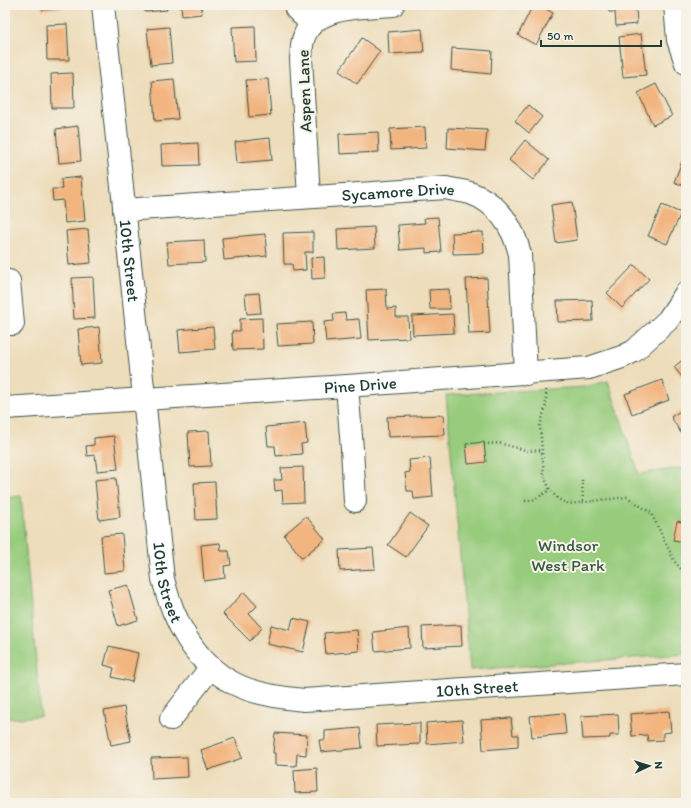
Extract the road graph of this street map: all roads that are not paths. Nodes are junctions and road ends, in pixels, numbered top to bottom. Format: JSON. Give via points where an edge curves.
{"nodes":[{"id":1,"x":103,"y":5,"type":"edge"},
{"id":2,"x":393,"y":5,"type":"edge"},
{"id":3,"x":675,"y":5,"type":"edge"},
{"id":4,"x":296,"y":9,"type":"dead end"},
{"id":5,"x":312,"y":24,"type":"junction"},
{"id":6,"x":686,"y":63,"type":"edge"},
{"id":7,"x":309,"y":197,"type":"junction"},
{"id":8,"x":124,"y":210,"type":"junction"},
{"id":9,"x":5,"y":281,"type":"edge"},
{"id":10,"x":686,"y":293,"type":"edge"},
{"id":11,"x":5,"y":324,"type":"edge"},
{"id":12,"x":536,"y":373,"type":"junction"},
{"id":13,"x":347,"y":386,"type":"junction"},
{"id":14,"x":144,"y":399,"type":"junction"},
{"id":15,"x":5,"y":408,"type":"edge"},
{"id":16,"x":355,"y":501,"type":"dead end"},
{"id":17,"x":211,"y":667,"type":"junction"},
{"id":18,"x":686,"y":674,"type":"edge"},
{"id":19,"x":171,"y":719,"type":"dead end"}],
"edges":[{"from":1,"to":8,"type":"street","name":"10th Street"},
{"from":2,"to":5,"type":"street","name":"Aspen Lane","via":[[350,8],[322,16]]},
{"from":3,"to":6,"type":"street","via":[[678,40]]},
{"from":4,"to":5,"type":"street"},
{"from":5,"to":7,"type":"street","name":"Aspen Lane","via":[[304,36],[301,59]]},
{"from":7,"to":8,"type":"street","name":"Sycamore Drive"},
{"from":7,"to":12,"type":"street","name":"Sycamore Drive","via":[[446,188],[471,193],[492,204],[510,227],[520,254]]},
{"from":8,"to":14,"type":"street","name":"10th Street"},
{"from":9,"to":11,"type":"street","via":[[9,281],[13,324]]},
{"from":10,"to":12,"type":"street","name":"Pine Drive","via":[[668,320],[634,350],[622,357],[589,368]]},
{"from":12,"to":13,"type":"street","name":"Pine Drive"},
{"from":13,"to":14,"type":"street","name":"Pine Drive"},
{"from":13,"to":16,"type":"street"},
{"from":14,"to":15,"type":"street","name":"Pine Drive"},
{"from":14,"to":17,"type":"street","name":"10th Street","via":[[167,597],[183,633]]},
{"from":17,"to":18,"type":"street","name":"10th Street","via":[[234,683],[252,690],[283,698],[304,700]]},
{"from":17,"to":19,"type":"street"}]}
